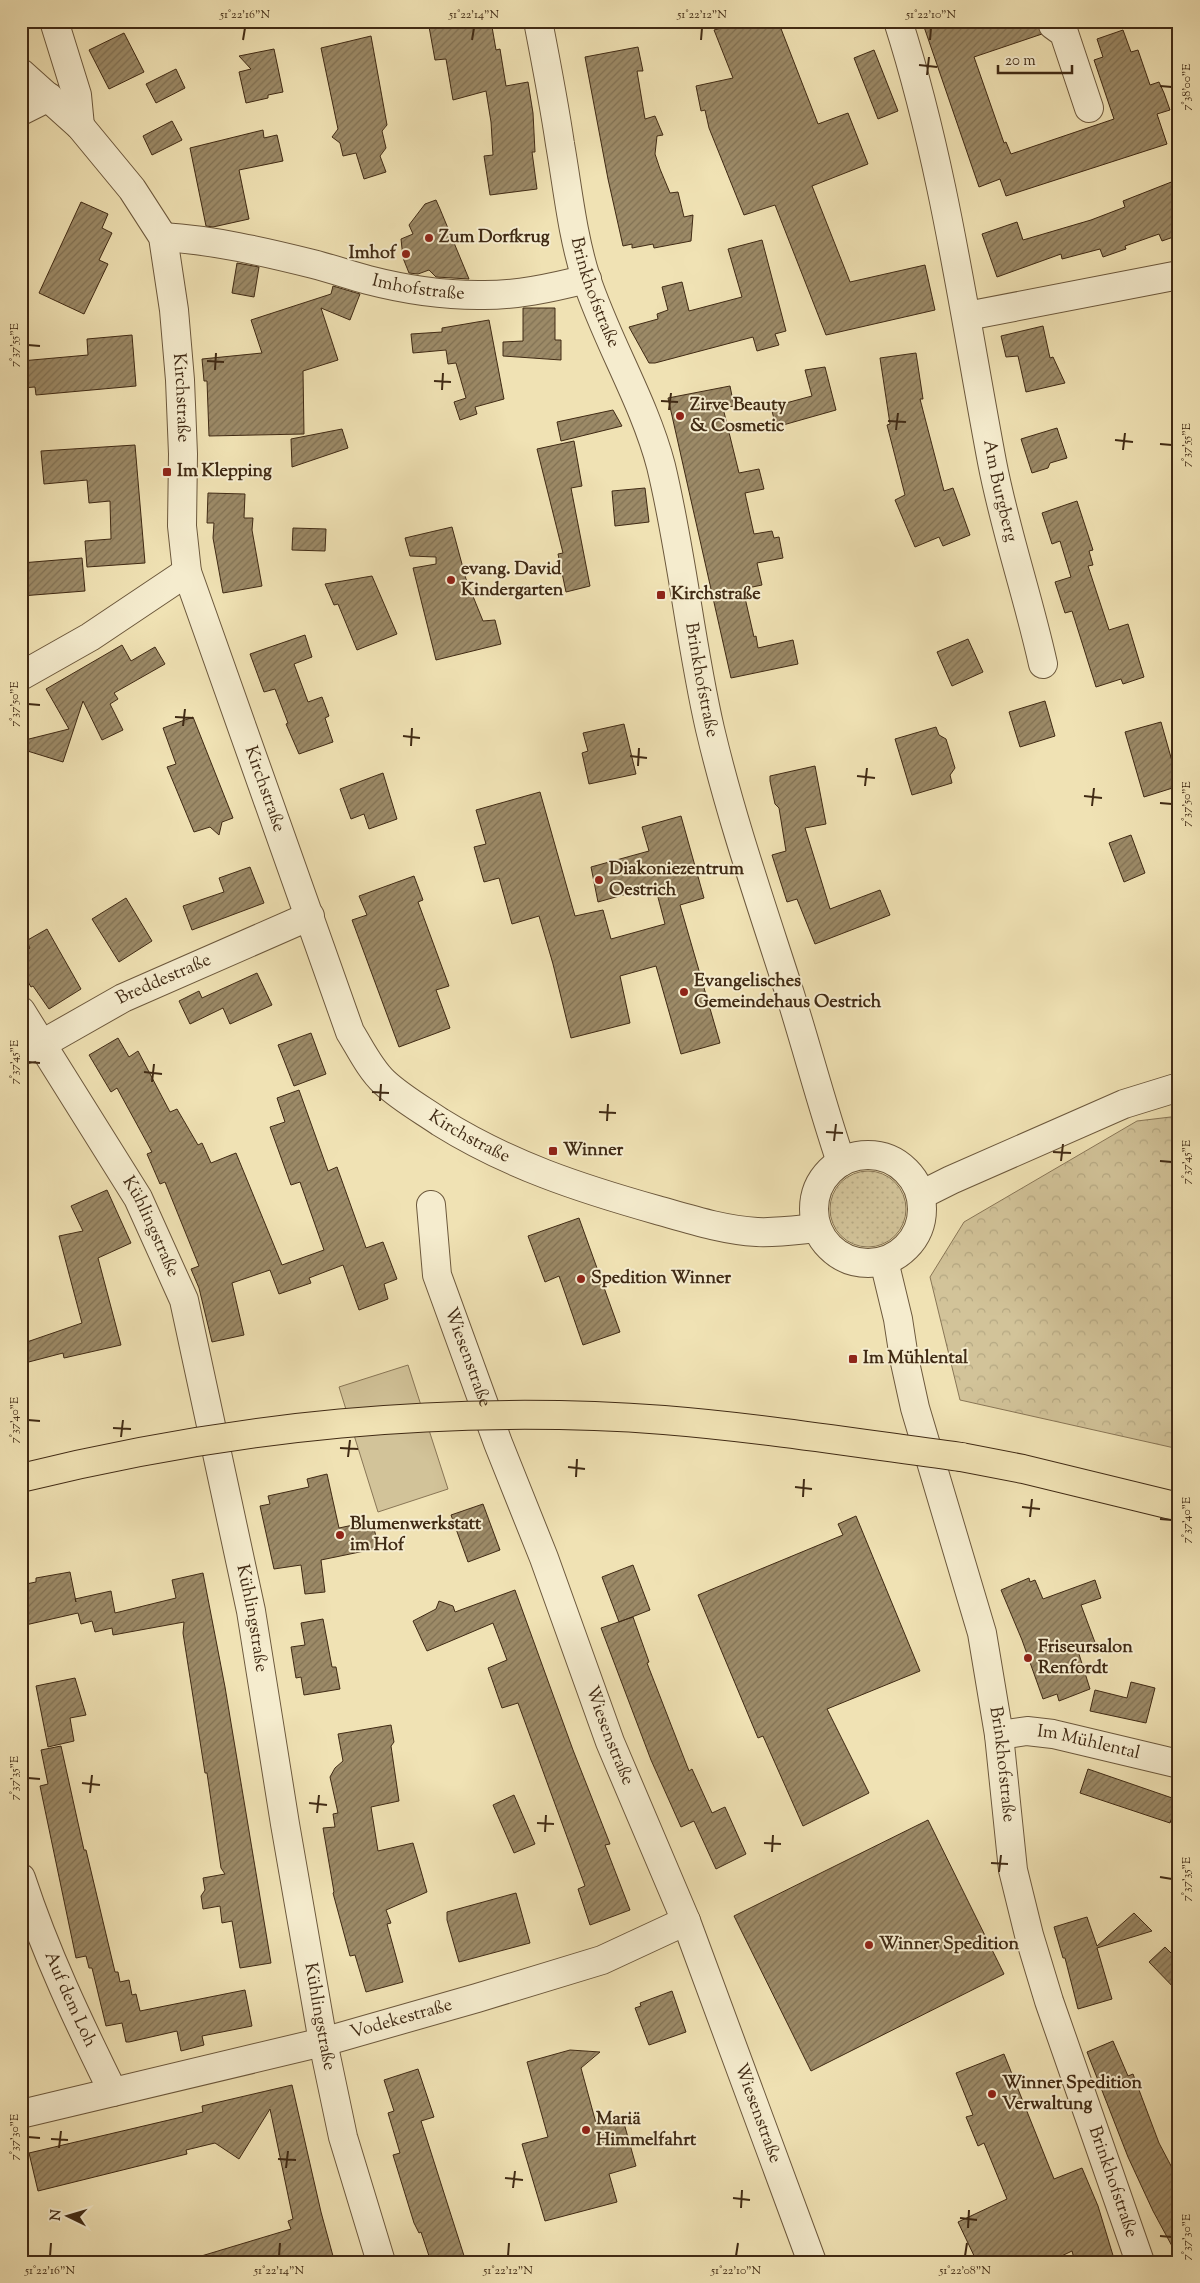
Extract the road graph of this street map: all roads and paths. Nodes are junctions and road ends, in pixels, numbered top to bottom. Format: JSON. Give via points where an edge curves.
{"nodes":[{"id":1,"x":54,"y":21,"type":"edge"},
{"id":2,"x":538,"y":21,"type":"edge"},
{"id":3,"x":898,"y":21,"type":"edge"},
{"id":4,"x":1052,"y":21,"type":"edge"},
{"id":5,"x":21,"y":73,"type":"edge"},
{"id":6,"x":49,"y":97,"type":"junction"},
{"id":7,"x":1089,"y":108,"type":"dead end"},
{"id":8,"x":21,"y":111,"type":"edge"},
{"id":9,"x":80,"y":126,"type":"junction"},
{"id":10,"x":163,"y":237,"type":"junction"},
{"id":11,"x":1179,"y":275,"type":"edge"},
{"id":12,"x":586,"y":278,"type":"junction"},
{"id":13,"x":967,"y":316,"type":"junction"},
{"id":14,"x":187,"y":572,"type":"junction"},
{"id":15,"x":1043,"y":664,"type":"dead end"},
{"id":16,"x":21,"y":676,"type":"edge"},
{"id":17,"x":310,"y":916,"type":"junction"},
{"id":18,"x":21,"y":1010,"type":"edge"},
{"id":19,"x":32,"y":1048,"type":"edge"},
{"id":20,"x":1179,"y":1087,"type":"edge"},
{"id":21,"x":842,"y":1162,"type":"junction"},
{"id":22,"x":920,"y":1195,"type":"junction"},
{"id":23,"x":431,"y":1205,"type":"dead end"},
{"id":24,"x":817,"y":1228,"type":"junction"},
{"id":25,"x":884,"y":1261,"type":"junction"},
{"id":26,"x":21,"y":1478,"type":"edge"},
{"id":27,"x":1179,"y":1507,"type":"edge"},
{"id":28,"x":999,"y":1735,"type":"junction"},
{"id":29,"x":1179,"y":1764,"type":"edge"},
{"id":30,"x":21,"y":1878,"type":"edge"},
{"id":31,"x":686,"y":1921,"type":"junction"},
{"id":32,"x":324,"y":2042,"type":"junction"},
{"id":33,"x":113,"y":2092,"type":"junction"},
{"id":34,"x":21,"y":2114,"type":"edge"},
{"id":35,"x":382,"y":2262,"type":"edge"},
{"id":36,"x":812,"y":2262,"type":"edge"},
{"id":37,"x":1140,"y":2262,"type":"edge"}],
"edges":[{"from":1,"to":9,"type":"street","via":[[77,95]]},
{"from":2,"to":12,"type":"street","name":"Brinkhofstraße","via":[[573,232]]},
{"from":3,"to":13,"type":"street","name":"Am Burgberg","via":[[917,81],[946,205]]},
{"from":4,"to":7,"type":"street","via":[[1064,33]]},
{"from":5,"to":6,"type":"street","name":"Kirchstraße"},
{"from":6,"to":8,"type":"street"},
{"from":6,"to":9,"type":"street","name":"Kirchstraße"},
{"from":9,"to":10,"type":"street","name":"Kirchstraße","via":[[132,189]]},
{"from":10,"to":12,"type":"street","name":"Imhofstraße","via":[[222,245],[314,264],[370,280],[442,293],[511,294]]},
{"from":10,"to":14,"type":"street","name":"Kirchstraße","via":[[180,380],[182,526]]},
{"from":11,"to":13,"type":"street"},
{"from":12,"to":21,"type":"street","name":"Brinkhofstraße","via":[[656,448],[668,496],[697,668],[729,804]]},
{"from":13,"to":15,"type":"street","name":"Am Burgberg","via":[[1006,528]]},
{"from":14,"to":16,"type":"street","via":[[90,637]]},
{"from":14,"to":17,"type":"street","name":"Kirchstraße"},
{"from":17,"to":19,"type":"street","name":"Breddestraße","via":[[123,998]]},
{"from":17,"to":24,"type":"street","name":"Kirchstraße","via":[[350,1032],[367,1060],[382,1080],[406,1100],[463,1136],[547,1176],[712,1225],[756,1232]]},
{"from":18,"to":19,"type":"street","name":"Kühlingstraße"},
{"from":19,"to":32,"type":"street","name":"Kühlingstraße","via":[[138,1198],[184,1300],[251,1611]]},
{"from":20,"to":22,"type":"street","via":[[1124,1104]]},
{"from":21,"to":22,"type":"street","via":[[862,1155],[884,1157],[911,1176]]},
{"from":21,"to":24,"type":"street","via":[[827,1174],[817,1190],[814,1209]]},
{"from":22,"to":25,"type":"street","via":[[918,1230],[904,1249]]},
{"from":23,"to":31,"type":"street","name":"Wiesenstraße","via":[[437,1274],[610,1742]]},
{"from":24,"to":25,"type":"street","via":[[832,1249],[845,1258],[868,1263]]},
{"from":25,"to":28,"type":"street","name":"Brinkhofstraße","via":[[915,1408],[982,1633]]},
{"from":26,"to":27,"type":"highway","bridge":true,"via":[[202,1440],[308,1426],[417,1418],[586,1416],[664,1420],[815,1436],[961,1457]]},
{"from":28,"to":29,"type":"street","name":"Im Mühlental","via":[[1027,1731],[1053,1734]]},
{"from":28,"to":37,"type":"street","name":"Brinkhofstraße","via":[[1013,1870],[1029,1935]]},
{"from":30,"to":33,"type":"street","name":"Auf dem Loh","via":[[40,1935]]},
{"from":31,"to":32,"type":"street","name":"Vodekestraße","via":[[602,1960]]},
{"from":31,"to":36,"type":"street","name":"Wiesenstraße"},
{"from":32,"to":33,"type":"street","name":"Vodekestraße"},
{"from":32,"to":35,"type":"street","name":"Kühlingstraße","via":[[343,2137]]},
{"from":33,"to":34,"type":"street","name":"Vodekestraße"}]}
